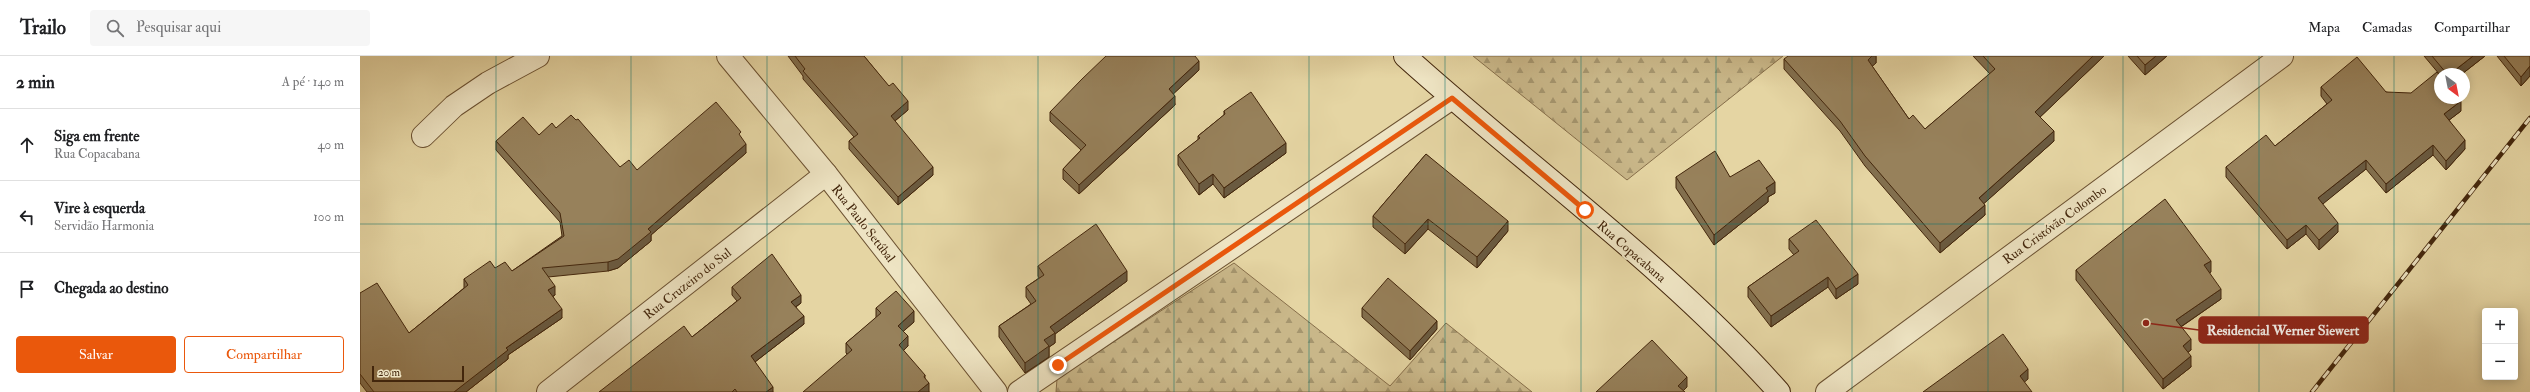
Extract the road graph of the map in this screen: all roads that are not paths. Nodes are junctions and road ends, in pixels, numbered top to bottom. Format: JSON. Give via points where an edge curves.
{"nodes":[{"id":1,"x":538,"y":56,"type":"edge"},
{"id":2,"x":728,"y":56,"type":"edge"},
{"id":3,"x":1406,"y":56,"type":"edge"},
{"id":4,"x":2282,"y":56,"type":"edge"},
{"id":5,"x":1452,"y":98,"type":"junction"},
{"id":6,"x":423,"y":136,"type":"dead end"},
{"id":7,"x":826,"y":174,"type":"junction"},
{"id":8,"x":548,"y":392,"type":"edge"},
{"id":9,"x":996,"y":392,"type":"edge"},
{"id":10,"x":1019,"y":392,"type":"edge"},
{"id":11,"x":1779,"y":392,"type":"edge"},
{"id":12,"x":1826,"y":392,"type":"edge"}],
"edges":[{"from":1,"to":6,"type":"street","via":[[488,83],[454,106]]},
{"from":2,"to":7,"type":"street","name":"Rua Paulo Setúbal"},
{"from":3,"to":5,"type":"street","name":"Rua Copacabana"},
{"from":4,"to":12,"type":"street","name":"Rua Cristóvão Colombo"},
{"from":5,"to":10,"type":"street"},
{"from":5,"to":11,"type":"street","name":"Rua Copacabana","via":[[1655,270],[1749,358]]},
{"from":7,"to":8,"type":"street","name":"Rua Cruzeiro do Sul"},
{"from":7,"to":9,"type":"street","name":"Rua Paulo Setúbal"}]}
